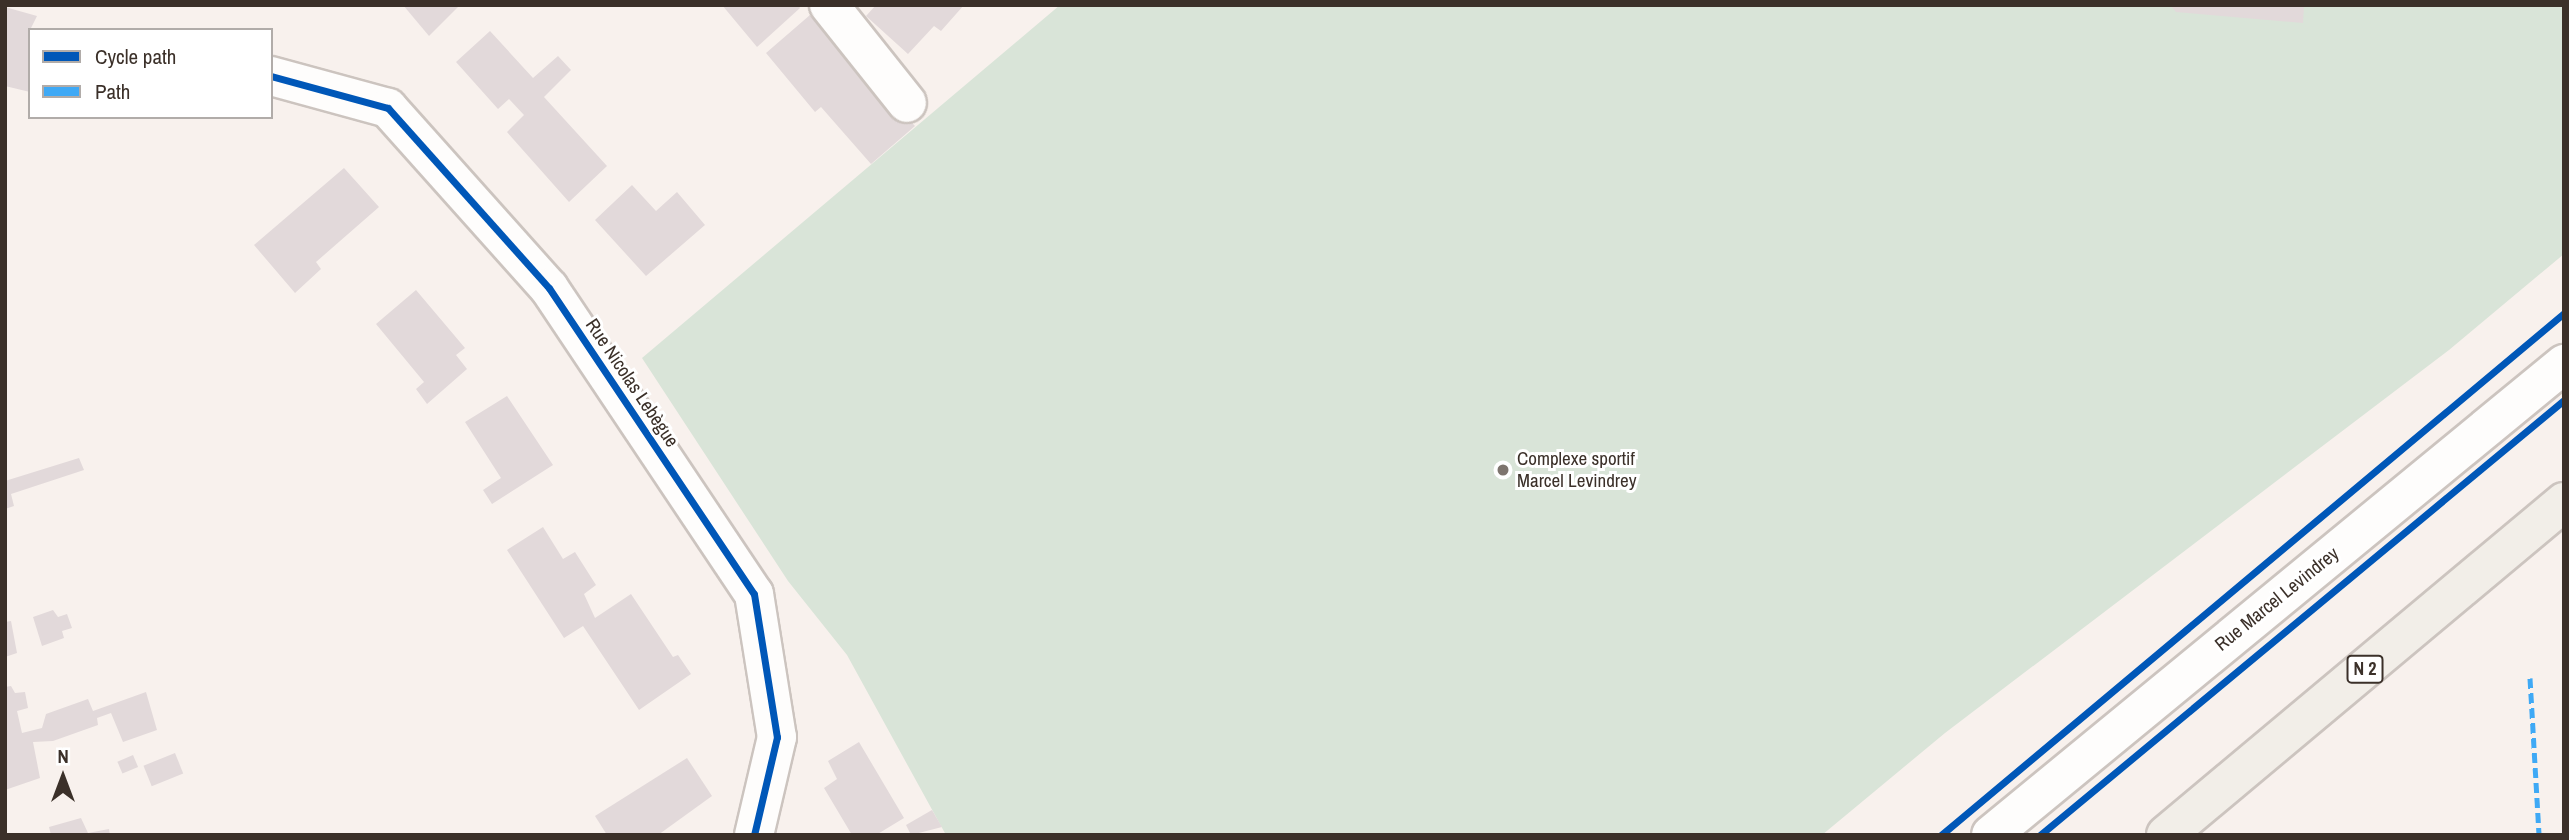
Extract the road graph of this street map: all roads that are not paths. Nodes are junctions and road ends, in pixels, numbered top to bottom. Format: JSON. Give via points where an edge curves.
{"nodes":[{"id":1,"x":828,"y":5,"type":"edge"},
{"id":2,"x":273,"y":76,"type":"edge"},
{"id":3,"x":907,"y":103,"type":"dead end"},
{"id":4,"x":2564,"y":364,"type":"edge"},
{"id":5,"x":2564,"y":502,"type":"edge"},
{"id":6,"x":754,"y":835,"type":"edge"},
{"id":7,"x":1991,"y":835,"type":"edge"},
{"id":8,"x":2166,"y":835,"type":"edge"}],
"edges":[{"from":1,"to":3,"type":"street"},
{"from":2,"to":6,"type":"street","name":"Rue Nicolas Lebègue","via":[[388,108],[549,288],[754,594],[777,737]]},
{"from":4,"to":7,"type":"street","name":"Rue Marcel Levindrey"},
{"from":5,"to":8,"type":"main road","number":"N 2"}]}
